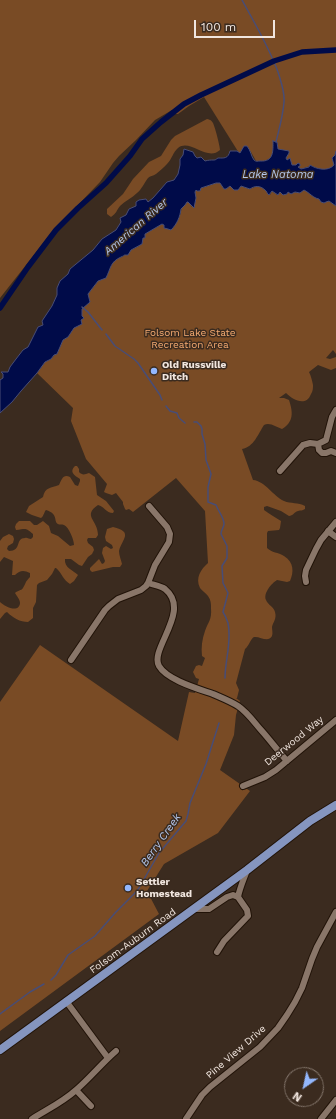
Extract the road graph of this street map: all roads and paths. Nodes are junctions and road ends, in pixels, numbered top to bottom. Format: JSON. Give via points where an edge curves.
{"nodes":[{"id":1,"x":336,"y":410,"type":"edge"},
{"id":2,"x":326,"y":440,"type":"junction"},
{"id":3,"x":318,"y":444,"type":"junction"},
{"id":4,"x":333,"y":452,"type":"edge"},
{"id":5,"x":280,"y":471,"type":"dead end"},
{"id":6,"x":149,"y":506,"type":"dead end"},
{"id":7,"x":336,"y":522,"type":"edge"},
{"id":8,"x":328,"y":531,"type":"junction"},
{"id":9,"x":336,"y":537,"type":"edge"},
{"id":10,"x":306,"y":582,"type":"dead end"},
{"id":11,"x":148,"y":583,"type":"junction"},
{"id":12,"x":70,"y":660,"type":"dead end"},
{"id":13,"x":336,"y":720,"type":"edge"},
{"id":14,"x":287,"y":761,"type":"junction"},
{"id":15,"x":243,"y":786,"type":"dead end"},
{"id":16,"x":336,"y":805,"type":"edge"},
{"id":17,"x":247,"y":870,"type":"junction"},
{"id":18,"x":238,"y":897,"type":"junction"},
{"id":19,"x":194,"y":909,"type":"junction"},
{"id":20,"x":336,"y":912,"type":"edge"},
{"id":21,"x":217,"y":952,"type":"dead end"},
{"id":22,"x":66,"y":1001,"type":"junction"},
{"id":23,"x":0,"y":1050,"type":"edge"},
{"id":24,"x":116,"y":1051,"type":"dead end"},
{"id":25,"x":108,"y":1058,"type":"junction"},
{"id":26,"x":76,"y":1090,"type":"junction"},
{"id":27,"x":336,"y":1100,"type":"edge"},
{"id":28,"x":90,"y":1106,"type":"dead end"},
{"id":29,"x":32,"y":1119,"type":"edge"},
{"id":30,"x":186,"y":1119,"type":"edge"},
{"id":31,"x":322,"y":1119,"type":"edge"}],
"edges":[{"from":1,"to":2,"type":"street"},
{"from":2,"to":3,"type":"street"},
{"from":2,"to":4,"type":"street"},
{"from":3,"to":4,"type":"street","via":[[322,453]]},
{"from":3,"to":5,"type":"street","via":[[303,445]]},
{"from":6,"to":11,"type":"street","via":[[170,534],[169,542]]},
{"from":7,"to":8,"type":"street"},
{"from":8,"to":9,"type":"street"},
{"from":8,"to":10,"type":"street","via":[[306,570]]},
{"from":11,"to":12,"type":"street","via":[[141,590],[118,599],[109,606]]},
{"from":11,"to":14,"type":"street","via":[[165,589],[174,603],[174,614],[159,656],[160,667],[177,680],[238,706],[250,716]]},
{"from":13,"to":14,"type":"street","name":"Deerwood Way"},
{"from":14,"to":15,"type":"street","name":"Deerwood Way","via":[[265,777]]},
{"from":16,"to":17,"type":"main road","name":"Folsom-Auburn Road","via":[[310,820]]},
{"from":17,"to":18,"type":"street"},
{"from":17,"to":19,"type":"main road","name":"Folsom-Auburn Road"},
{"from":18,"to":19,"type":"street","via":[[230,895],[209,909]]},
{"from":18,"to":21,"type":"street","via":[[248,916]]},
{"from":19,"to":22,"type":"main road","name":"Folsom-Auburn Road"},
{"from":20,"to":30,"type":"street","name":"Pine View Drive","via":[[312,959],[302,988],[283,1022],[260,1047],[202,1095]]},
{"from":22,"to":23,"type":"main road","name":"Folsom-Auburn Road"},
{"from":22,"to":25,"type":"street"},
{"from":24,"to":25,"type":"street"},
{"from":25,"to":26,"type":"street"},
{"from":26,"to":28,"type":"street"},
{"from":26,"to":29,"type":"street"},
{"from":27,"to":31,"type":"street"}]}
